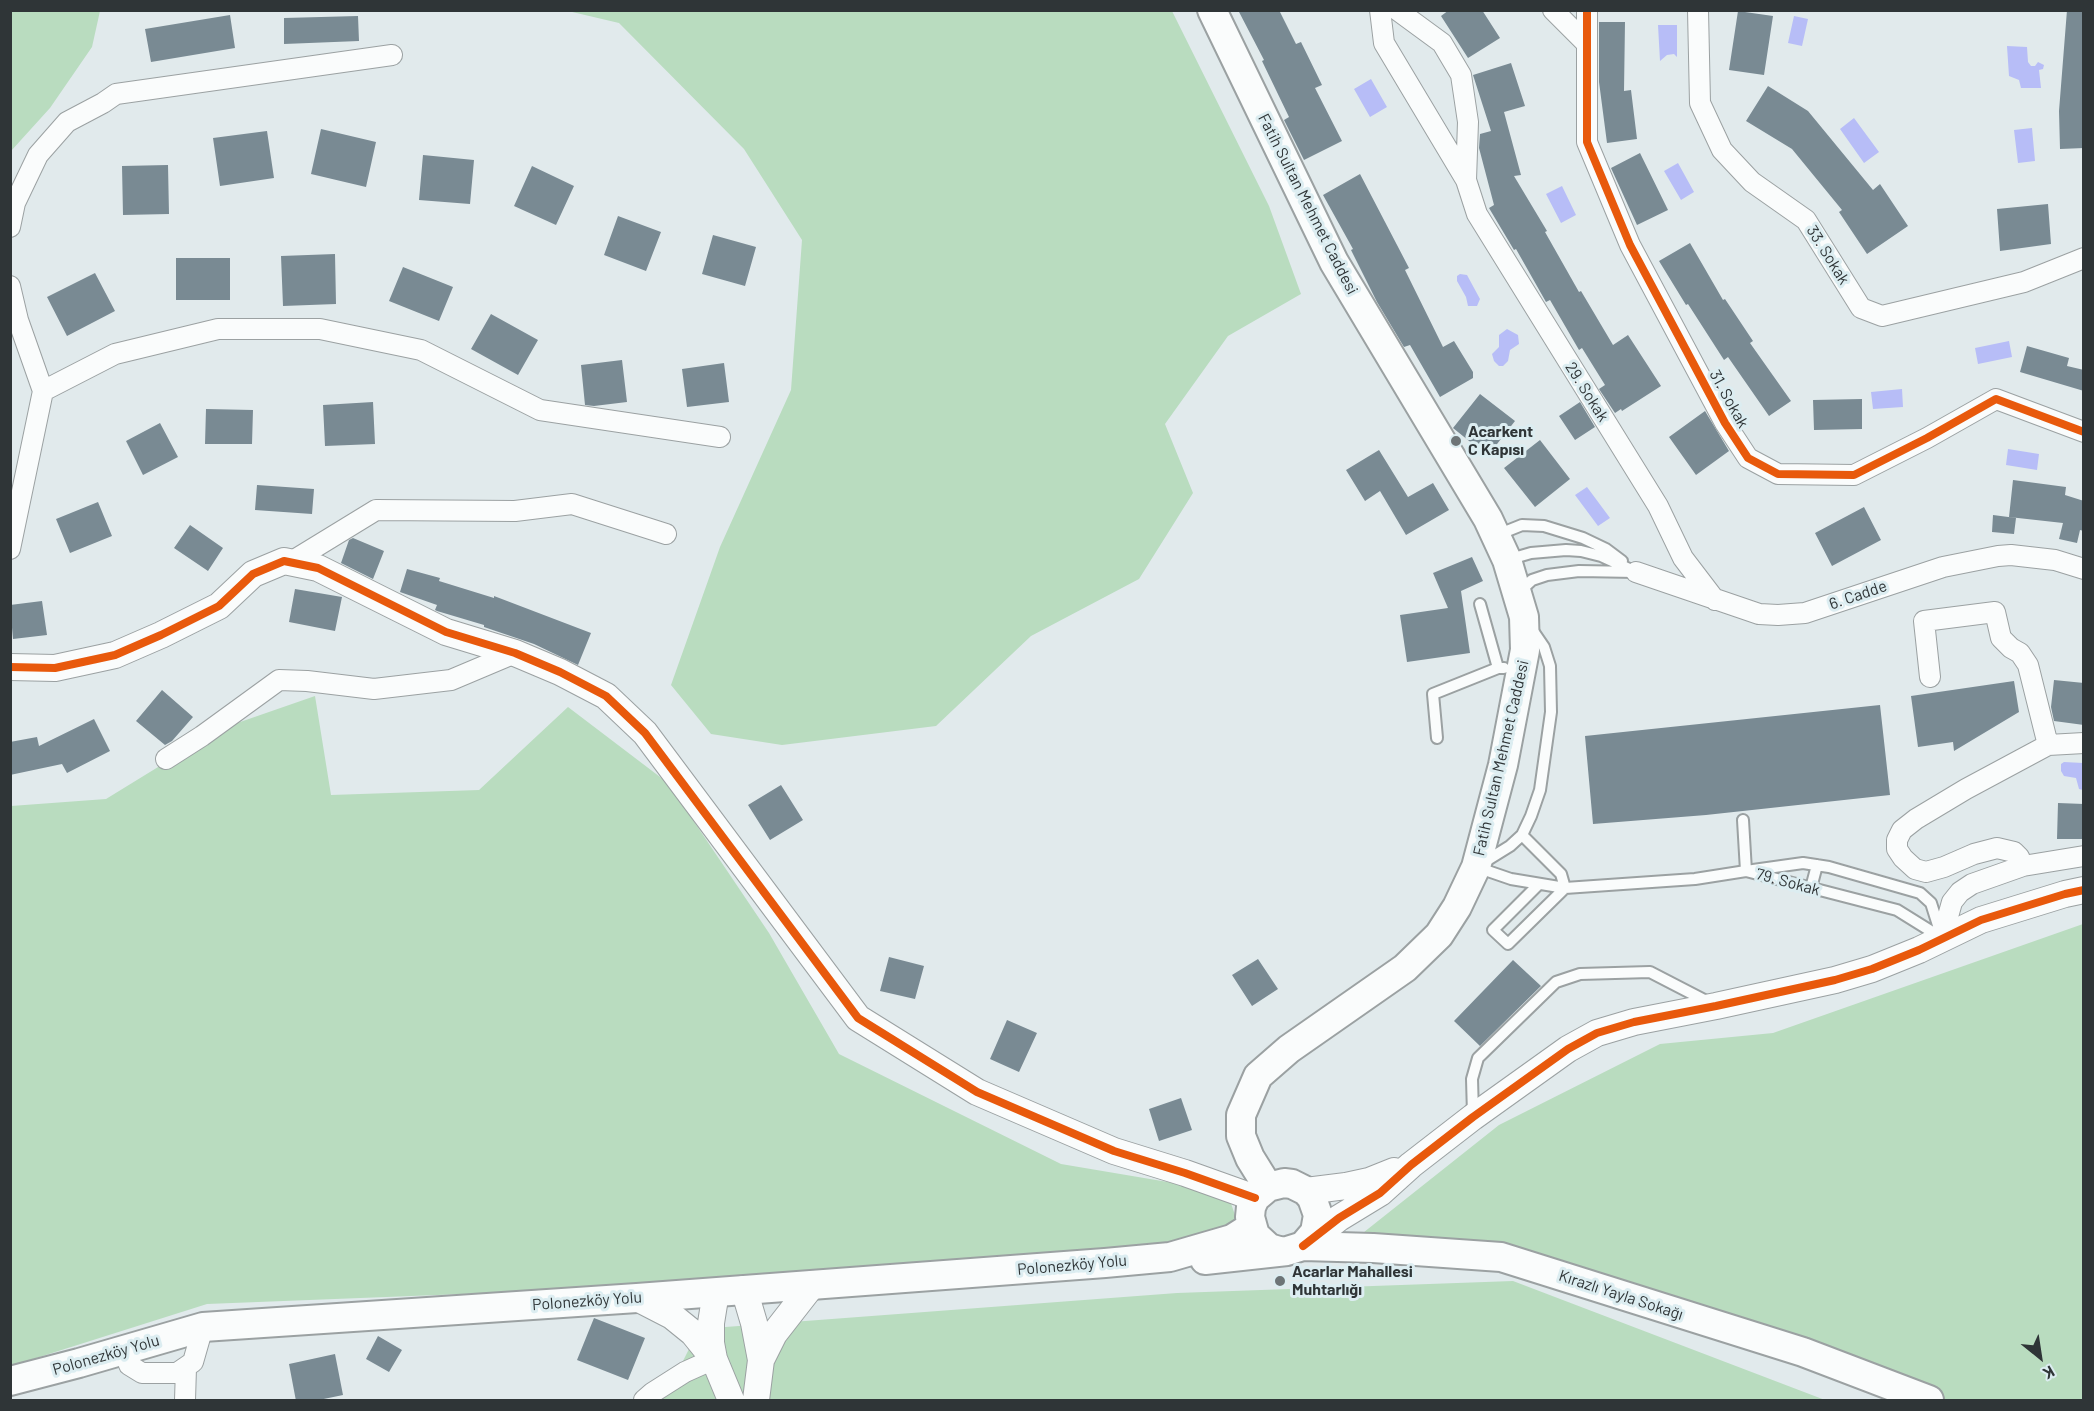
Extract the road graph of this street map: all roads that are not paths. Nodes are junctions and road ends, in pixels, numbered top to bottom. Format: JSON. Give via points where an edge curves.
{"nodes":[{"id":1,"x":1212,"y":10,"type":"edge"},
{"id":2,"x":1380,"y":10,"type":"edge"},
{"id":3,"x":1397,"y":10,"type":"edge"},
{"id":4,"x":1553,"y":10,"type":"edge"},
{"id":5,"x":1587,"y":10,"type":"edge"},
{"id":6,"x":1698,"y":10,"type":"edge"},
{"id":7,"x":1586,"y":43,"type":"junction"},
{"id":8,"x":392,"y":55,"type":"dead end"},
{"id":9,"x":1466,"y":180,"type":"junction"},
{"id":10,"x":10,"y":228,"type":"edge"},
{"id":11,"x":2084,"y":258,"type":"edge"},
{"id":12,"x":10,"y":286,"type":"edge"},
{"id":13,"x":43,"y":392,"type":"junction"},
{"id":14,"x":2084,"y":432,"type":"edge"},
{"id":15,"x":720,"y":437,"type":"dead end"},
{"id":16,"x":666,"y":534,"type":"dead end"},
{"id":17,"x":1501,"y":548,"type":"junction"},
{"id":18,"x":10,"y":549,"type":"edge"},
{"id":19,"x":291,"y":562,"type":"junction"},
{"id":20,"x":2084,"y":568,"type":"edge"},
{"id":21,"x":1636,"y":572,"type":"junction"},
{"id":22,"x":1715,"y":600,"type":"junction"},
{"id":23,"x":1480,"y":604,"type":"dead end"},
{"id":24,"x":1520,"y":605,"type":"junction"},
{"id":25,"x":515,"y":653,"type":"junction"},
{"id":26,"x":10,"y":667,"type":"edge"},
{"id":27,"x":1510,"y":668,"type":"junction"},
{"id":28,"x":1930,"y":677,"type":"dead end"},
{"id":29,"x":1437,"y":738,"type":"dead end"},
{"id":30,"x":2084,"y":743,"type":"edge"},
{"id":31,"x":2048,"y":745,"type":"junction"},
{"id":32,"x":166,"y":759,"type":"dead end"},
{"id":33,"x":1743,"y":820,"type":"dead end"},
{"id":34,"x":1522,"y":835,"type":"junction"},
{"id":35,"x":2084,"y":856,"type":"edge"},
{"id":36,"x":1817,"y":865,"type":"junction"},
{"id":37,"x":2023,"y":866,"type":"junction"},
{"id":38,"x":1476,"y":867,"type":"junction"},
{"id":39,"x":1746,"y":870,"type":"junction"},
{"id":40,"x":1539,"y":884,"type":"junction"},
{"id":41,"x":1565,"y":888,"type":"junction"},
{"id":42,"x":1811,"y":888,"type":"junction"},
{"id":43,"x":2084,"y":890,"type":"edge"},
{"id":44,"x":1942,"y":938,"type":"junction"},
{"id":45,"x":1716,"y":1006,"type":"junction"},
{"id":46,"x":1473,"y":1117,"type":"junction"},
{"id":47,"x":1411,"y":1165,"type":"junction"},
{"id":48,"x":1306,"y":1191,"type":"junction"},
{"id":49,"x":1262,"y":1192,"type":"junction"},
{"id":50,"x":1251,"y":1227,"type":"junction"},
{"id":51,"x":1291,"y":1248,"type":"junction"},
{"id":52,"x":1170,"y":1257,"type":"junction"},
{"id":53,"x":813,"y":1284,"type":"junction"},
{"id":54,"x":744,"y":1289,"type":"junction"},
{"id":55,"x":716,"y":1292,"type":"junction"},
{"id":56,"x":637,"y":1298,"type":"junction"},
{"id":57,"x":203,"y":1326,"type":"junction"},
{"id":58,"x":125,"y":1350,"type":"junction"},
{"id":59,"x":714,"y":1359,"type":"junction"},
{"id":60,"x":761,"y":1360,"type":"junction"},
{"id":61,"x":186,"y":1368,"type":"junction"},
{"id":62,"x":10,"y":1381,"type":"edge"},
{"id":63,"x":185,"y":1401,"type":"edge"},
{"id":64,"x":644,"y":1401,"type":"edge"},
{"id":65,"x":731,"y":1401,"type":"edge"},
{"id":66,"x":756,"y":1401,"type":"edge"},
{"id":67,"x":1929,"y":1401,"type":"edge"}],
"edges":[{"from":1,"to":17,"type":"main road","name":"Fatih Sultan Mehmet Caddesi","via":[[1334,261],[1488,519]]},
{"from":2,"to":9,"type":"street","name":"29. Sokak","via":[[1384,43]]},
{"from":3,"to":9,"type":"street","name":"29. Sokak","via":[[1442,43],[1461,75],[1468,122]]},
{"from":4,"to":7,"type":"street"},
{"from":5,"to":7,"type":"street","name":"31. Sokak"},
{"from":6,"to":11,"type":"street","name":"33. Sokak","via":[[1700,103],[1722,150],[1752,182],[1806,220],[1861,309],[1881,316],[2024,282]]},
{"from":7,"to":14,"type":"street","name":"31. Sokak","via":[[1587,142],[1630,245],[1725,423],[1748,458],[1778,474],[1854,475],[1996,399]]},
{"from":8,"to":10,"type":"street","via":[[116,93],[67,122],[38,155],[15,203]]},
{"from":9,"to":22,"type":"street","name":"29. Sokak","via":[[1477,214],[1658,506],[1683,558]]},
{"from":12,"to":13,"type":"street"},
{"from":13,"to":15,"type":"street","via":[[115,354],[218,329],[320,329],[421,350],[540,410]]},
{"from":13,"to":18,"type":"street"},
{"from":16,"to":19,"type":"street","via":[[572,504],[515,511],[375,510]]},
{"from":17,"to":21,"type":"lane","via":[[1531,553],[1581,551]]},
{"from":17,"to":21,"type":"lane","via":[[1522,525],[1544,526],[1606,549]]},
{"from":17,"to":24,"type":"main road","name":"Fatih Sultan Mehmet Caddesi"},
{"from":19,"to":25,"type":"street","via":[[318,568],[446,632]]},
{"from":19,"to":26,"type":"street","via":[[284,561],[253,574],[219,606],[115,655],[55,668]]},
{"from":20,"to":22,"type":"street","name":"6. Cadde","via":[[2055,560],[1998,556],[1944,567],[1805,613],[1759,614]]},
{"from":21,"to":22,"type":"street","name":"6. Cadde"},
{"from":21,"to":24,"type":"lane","via":[[1547,575],[1532,580]]},
{"from":23,"to":27,"type":"lane"},
{"from":24,"to":27,"type":"main road","name":"Fatih Sultan Mehmet Caddesi","via":[[1526,650]]},
{"from":24,"to":34,"type":"lane","via":[[1544,647],[1550,666],[1551,712],[1540,790]]},
{"from":25,"to":32,"type":"street","via":[[451,680],[374,689],[279,680]]},
{"from":25,"to":49,"type":"street","via":[[606,696],[645,732],[858,1018],[976,1092],[1113,1151]]},
{"from":27,"to":29,"type":"lane","via":[[1433,694]]},
{"from":27,"to":38,"type":"main road","name":"Fatih Sultan Mehmet Caddesi","via":[[1503,765]]},
{"from":28,"to":31,"type":"street","via":[[1924,621],[1995,612],[2001,638],[2028,665]]},
{"from":30,"to":31,"type":"street"},
{"from":31,"to":37,"type":"street","via":[[1916,819],[1902,830],[1897,840],[1903,858],[1915,869],[1926,872],[1997,848],[2014,852]]},
{"from":33,"to":39,"type":"lane"},
{"from":34,"to":38,"type":"lane"},
{"from":34,"to":41,"type":"lane","via":[[1560,874]]},
{"from":35,"to":37,"type":"street"},
{"from":36,"to":39,"type":"lane","name":"79. Sokak"},
{"from":36,"to":42,"type":"lane"},
{"from":36,"to":44,"type":"lane","name":"79. Sokak","via":[[1920,893],[1930,903]]},
{"from":37,"to":44,"type":"street","via":[[1960,892],[1952,902]]},
{"from":38,"to":40,"type":"lane"},
{"from":38,"to":49,"type":"main road","name":"Fatih Sultan Mehmet Caddesi","via":[[1439,936],[1405,968],[1289,1049],[1258,1076],[1241,1115],[1241,1136]]},
{"from":39,"to":41,"type":"lane","via":[[1684,880]]},
{"from":39,"to":42,"type":"lane","name":"79. Sokak"},
{"from":40,"to":41,"type":"lane"},
{"from":40,"to":41,"type":"lane","via":[[1493,930],[1508,944]]},
{"from":42,"to":44,"type":"lane","name":"79. Sokak","via":[[1898,910]]},
{"from":43,"to":44,"type":"street","via":[[1982,920]]},
{"from":44,"to":45,"type":"street","via":[[1920,963],[1899,975],[1832,997],[1791,1006]]},
{"from":45,"to":46,"type":"street","via":[[1597,1033],[1568,1049]]},
{"from":45,"to":46,"type":"lane","via":[[1650,972],[1580,974],[1556,982],[1478,1058],[1472,1079]]},
{"from":46,"to":47,"type":"street"},
{"from":47,"to":48,"type":"street","via":[[1369,1181]]},
{"from":47,"to":51,"type":"street","via":[[1380,1193]]},
{"from":48,"to":49,"type":"main road","via":[[1284,1183]]},
{"from":48,"to":51,"type":"main road","via":[[1316,1206],[1318,1224],[1314,1232]]},
{"from":49,"to":50,"type":"main road","via":[[1250,1217]]},
{"from":50,"to":51,"type":"main road","via":[[1261,1243]]},
{"from":50,"to":52,"type":"main road","via":[[1232,1239]]},
{"from":51,"to":52,"type":"main road","name":"Kırazlı Yayla Sokağı","via":[[1204,1260]]},
{"from":51,"to":67,"type":"main road","name":"Kırazlı Yayla Sokağı","via":[[1373,1248],[1501,1257],[1803,1352]]},
{"from":52,"to":53,"type":"main road","name":"Polonezköy Yolu"},
{"from":53,"to":54,"type":"main road","name":"Polonezköy Yolu"},
{"from":53,"to":60,"type":"street","via":[[774,1334]]},
{"from":54,"to":55,"type":"main road","name":"Polonezköy Yolu"},
{"from":54,"to":60,"type":"street"},
{"from":55,"to":56,"type":"main road","name":"Polonezköy Yolu"},
{"from":55,"to":59,"type":"street","via":[[711,1323]]},
{"from":56,"to":57,"type":"main road","name":"Polonezköy Yolu"},
{"from":56,"to":59,"type":"street","via":[[672,1316],[693,1333]]},
{"from":57,"to":58,"type":"main road","name":"Polonezköy Yolu"},
{"from":57,"to":61,"type":"street","via":[[193,1362]]},
{"from":58,"to":61,"type":"street","via":[[129,1365],[142,1373],[177,1373]]},
{"from":58,"to":62,"type":"main road","name":"Polonezköy Yolu"},
{"from":59,"to":64,"type":"street","via":[[684,1372]]},
{"from":59,"to":65,"type":"street"},
{"from":60,"to":66,"type":"street"},
{"from":61,"to":63,"type":"street"}]}
